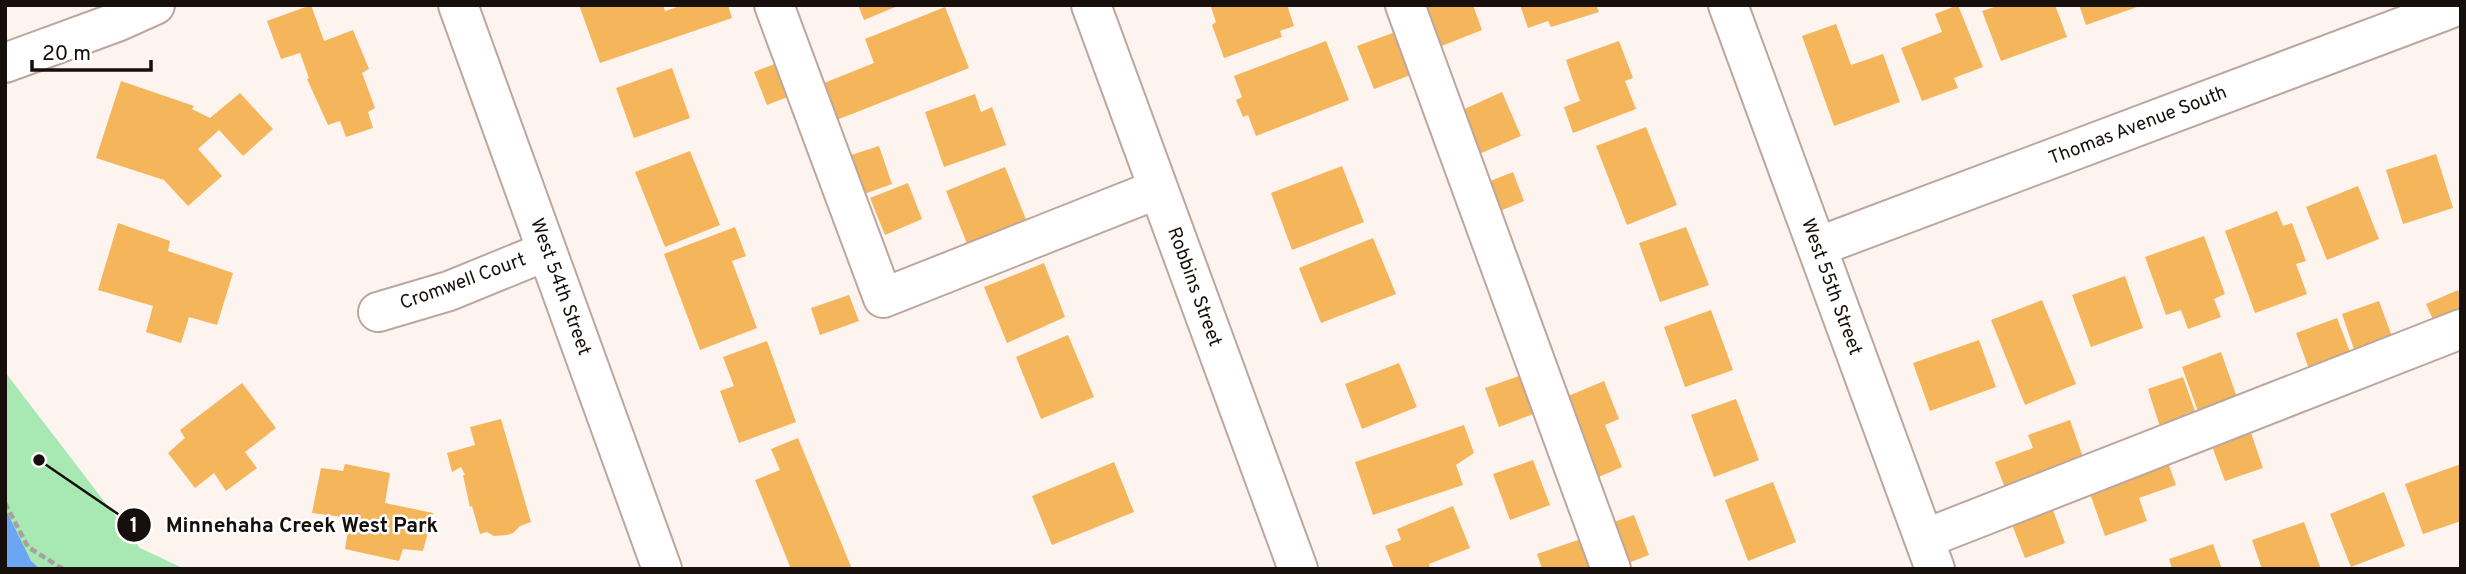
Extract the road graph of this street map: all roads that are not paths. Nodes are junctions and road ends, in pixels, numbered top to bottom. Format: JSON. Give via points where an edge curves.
{"nodes":[{"id":1,"x":155,"y":5,"type":"edge"},
{"id":2,"x":458,"y":5,"type":"edge"},
{"id":3,"x":774,"y":5,"type":"edge"},
{"id":4,"x":1091,"y":5,"type":"edge"},
{"id":5,"x":1405,"y":5,"type":"edge"},
{"id":6,"x":1728,"y":5,"type":"edge"},
{"id":7,"x":2460,"y":5,"type":"edge"},
{"id":8,"x":5,"y":64,"type":"edge"},
{"id":9,"x":1158,"y":189,"type":"junction"},
{"id":10,"x":1817,"y":247,"type":"junction"},
{"id":11,"x":547,"y":251,"type":"junction"},
{"id":12,"x":378,"y":312,"type":"dead end"},
{"id":13,"x":2461,"y":330,"type":"edge"},
{"id":14,"x":1930,"y":554,"type":"edge"},
{"id":15,"x":662,"y":569,"type":"edge"},
{"id":16,"x":1298,"y":569,"type":"edge"},
{"id":17,"x":1611,"y":569,"type":"edge"}],
"edges":[{"from":1,"to":8,"type":"street"},
{"from":2,"to":11,"type":"street","name":"West 54th Street"},
{"from":3,"to":9,"type":"street","via":[[883,298]]},
{"from":4,"to":9,"type":"street","name":"Robbins Street"},
{"from":5,"to":17,"type":"street"},
{"from":6,"to":10,"type":"street","name":"West 55th Street"},
{"from":7,"to":10,"type":"street","name":"Thomas Avenue South"},
{"from":9,"to":16,"type":"street","name":"Robbins Street"},
{"from":10,"to":14,"type":"street","name":"West 55th Street"},
{"from":11,"to":12,"type":"street","name":"Cromwell Court","via":[[449,291]]},
{"from":11,"to":15,"type":"street","name":"West 54th Street"},
{"from":13,"to":14,"type":"street"}]}
